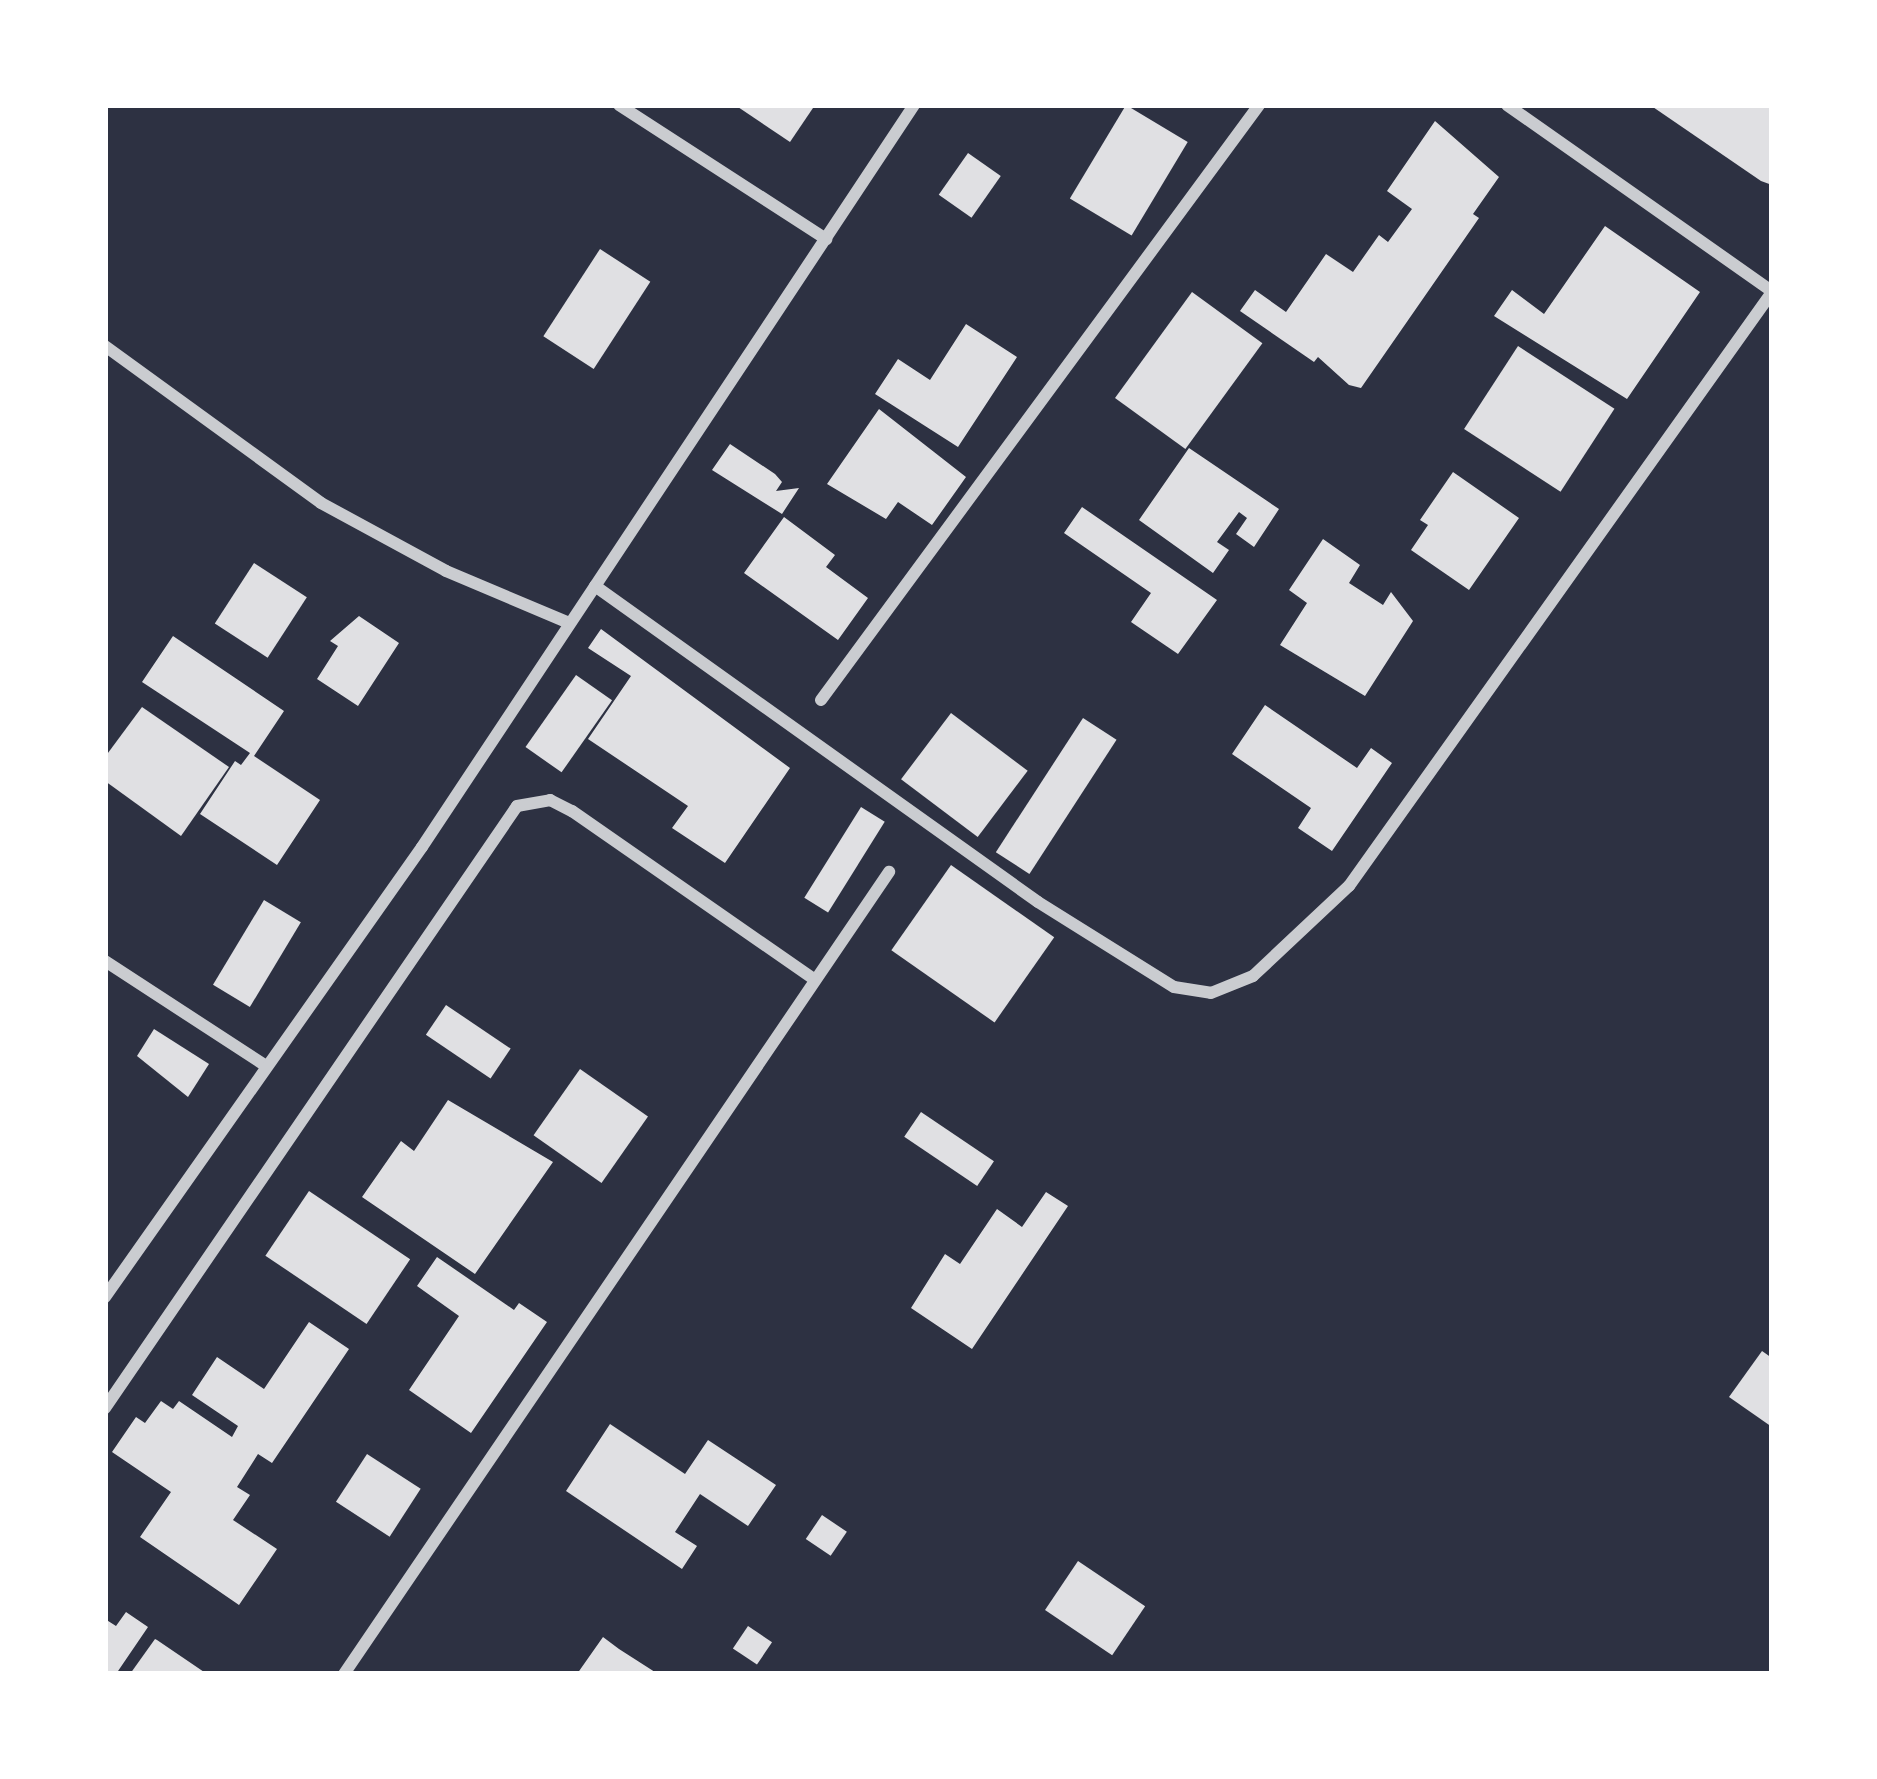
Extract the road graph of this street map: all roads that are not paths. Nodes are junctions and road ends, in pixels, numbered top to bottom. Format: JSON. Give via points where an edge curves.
{"nodes":[{"id":1,"x":619,"y":105,"type":"edge"},
{"id":2,"x":914,"y":105,"type":"edge"},
{"id":3,"x":1258,"y":105,"type":"edge"},
{"id":4,"x":1507,"y":105,"type":"edge"},
{"id":5,"x":826,"y":239,"type":"junction"},
{"id":6,"x":1772,"y":292,"type":"edge"},
{"id":7,"x":105,"y":346,"type":"edge"},
{"id":8,"x":595,"y":586,"type":"junction"},
{"id":9,"x":569,"y":623,"type":"junction"},
{"id":10,"x":821,"y":700,"type":"dead end"},
{"id":11,"x":889,"y":872,"type":"dead end"},
{"id":12,"x":105,"y":961,"type":"edge"},
{"id":13,"x":814,"y":980,"type":"junction"},
{"id":14,"x":266,"y":1066,"type":"junction"},
{"id":15,"x":105,"y":1297,"type":"edge"},
{"id":16,"x":105,"y":1408,"type":"edge"},
{"id":17,"x":344,"y":1674,"type":"edge"}],
"edges":[{"from":1,"to":5,"type":"street"},
{"from":2,"to":5,"type":"street"},
{"from":3,"to":10,"type":"street"},
{"from":4,"to":6,"type":"street"},
{"from":5,"to":8,"type":"street"},
{"from":6,"to":8,"type":"street","via":[[1349,886],[1253,976],[1211,993],[1174,987],[1038,902]]},
{"from":7,"to":9,"type":"street","via":[[321,503],[446,572]]},
{"from":8,"to":9,"type":"street"},
{"from":9,"to":14,"type":"street"},
{"from":11,"to":13,"type":"street"},
{"from":12,"to":14,"type":"street"},
{"from":13,"to":16,"type":"street","via":[[572,812],[550,800],[518,806]]},
{"from":13,"to":17,"type":"street"},
{"from":14,"to":15,"type":"street"}]}
